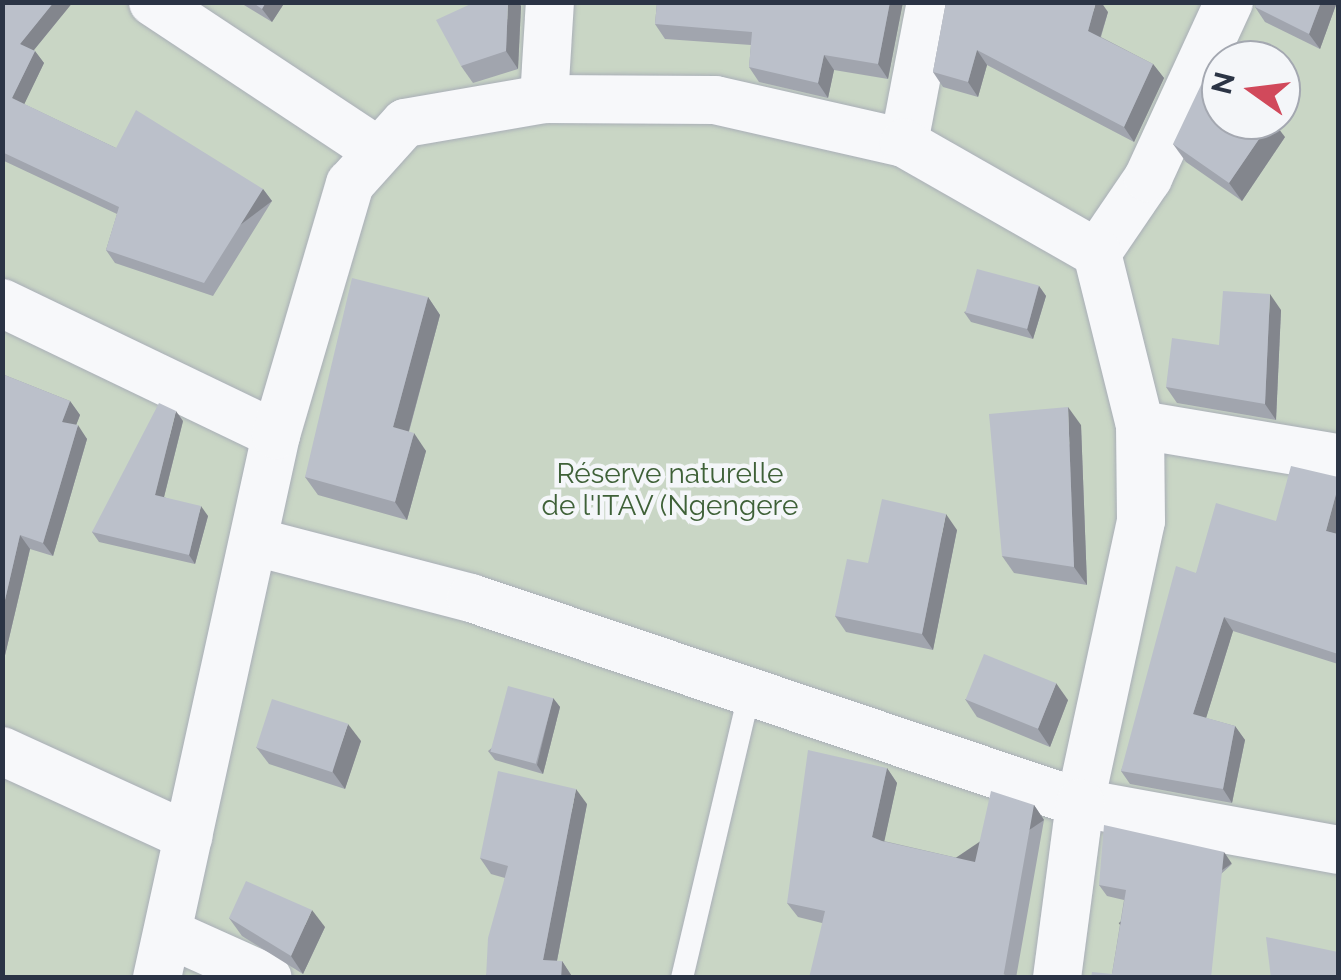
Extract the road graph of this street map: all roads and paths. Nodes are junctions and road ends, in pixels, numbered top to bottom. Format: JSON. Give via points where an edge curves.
{"nodes":[{"id":1,"x":153,"y":2,"type":"edge"},
{"id":2,"x":550,"y":2,"type":"edge"},
{"id":3,"x":931,"y":2,"type":"edge"},
{"id":4,"x":1228,"y":2,"type":"edge"},
{"id":5,"x":544,"y":99,"type":"junction"},
{"id":6,"x":904,"y":143,"type":"junction"},
{"id":7,"x":377,"y":150,"type":"junction"},
{"id":8,"x":1097,"y":253,"type":"junction"},
{"id":9,"x":2,"y":303,"type":"edge"},
{"id":10,"x":1140,"y":425,"type":"junction"},
{"id":11,"x":276,"y":434,"type":"junction"},
{"id":12,"x":1338,"y":458,"type":"edge"},
{"id":13,"x":256,"y":542,"type":"junction"},
{"id":14,"x":750,"y":691,"type":"junction"},
{"id":15,"x":2,"y":751,"type":"edge"},
{"id":16,"x":1080,"y":803,"type":"junction"},
{"id":17,"x":188,"y":836,"type":"junction"},
{"id":18,"x":1338,"y":850,"type":"edge"},
{"id":19,"x":163,"y":956,"type":"edge"},
{"id":20,"x":268,"y":978,"type":"edge"},
{"id":21,"x":682,"y":978,"type":"edge"},
{"id":22,"x":1057,"y":978,"type":"edge"}],
"edges":[{"from":1,"to":7,"type":"street"},
{"from":2,"to":5,"type":"street"},
{"from":3,"to":6,"type":"street"},
{"from":4,"to":8,"type":"street","via":[[1148,178]]},
{"from":5,"to":6,"type":"street","via":[[715,100]]},
{"from":5,"to":7,"type":"street","via":[[405,123]]},
{"from":6,"to":8,"type":"street"},
{"from":7,"to":11,"type":"street","via":[[350,184],[317,274]]},
{"from":8,"to":10,"type":"street"},
{"from":9,"to":11,"type":"street"},
{"from":10,"to":12,"type":"street"},
{"from":10,"to":16,"type":"street","via":[[1129,606]]},
{"from":11,"to":13,"type":"street"},
{"from":13,"to":14,"type":"street","via":[[471,598]]},
{"from":13,"to":17,"type":"street"},
{"from":14,"to":16,"type":"street"},
{"from":14,"to":21,"type":"lane"},
{"from":15,"to":17,"type":"street"},
{"from":16,"to":18,"type":"street"},
{"from":16,"to":22,"type":"street"},
{"from":17,"to":19,"type":"street"},
{"from":19,"to":20,"type":"street"}]}
